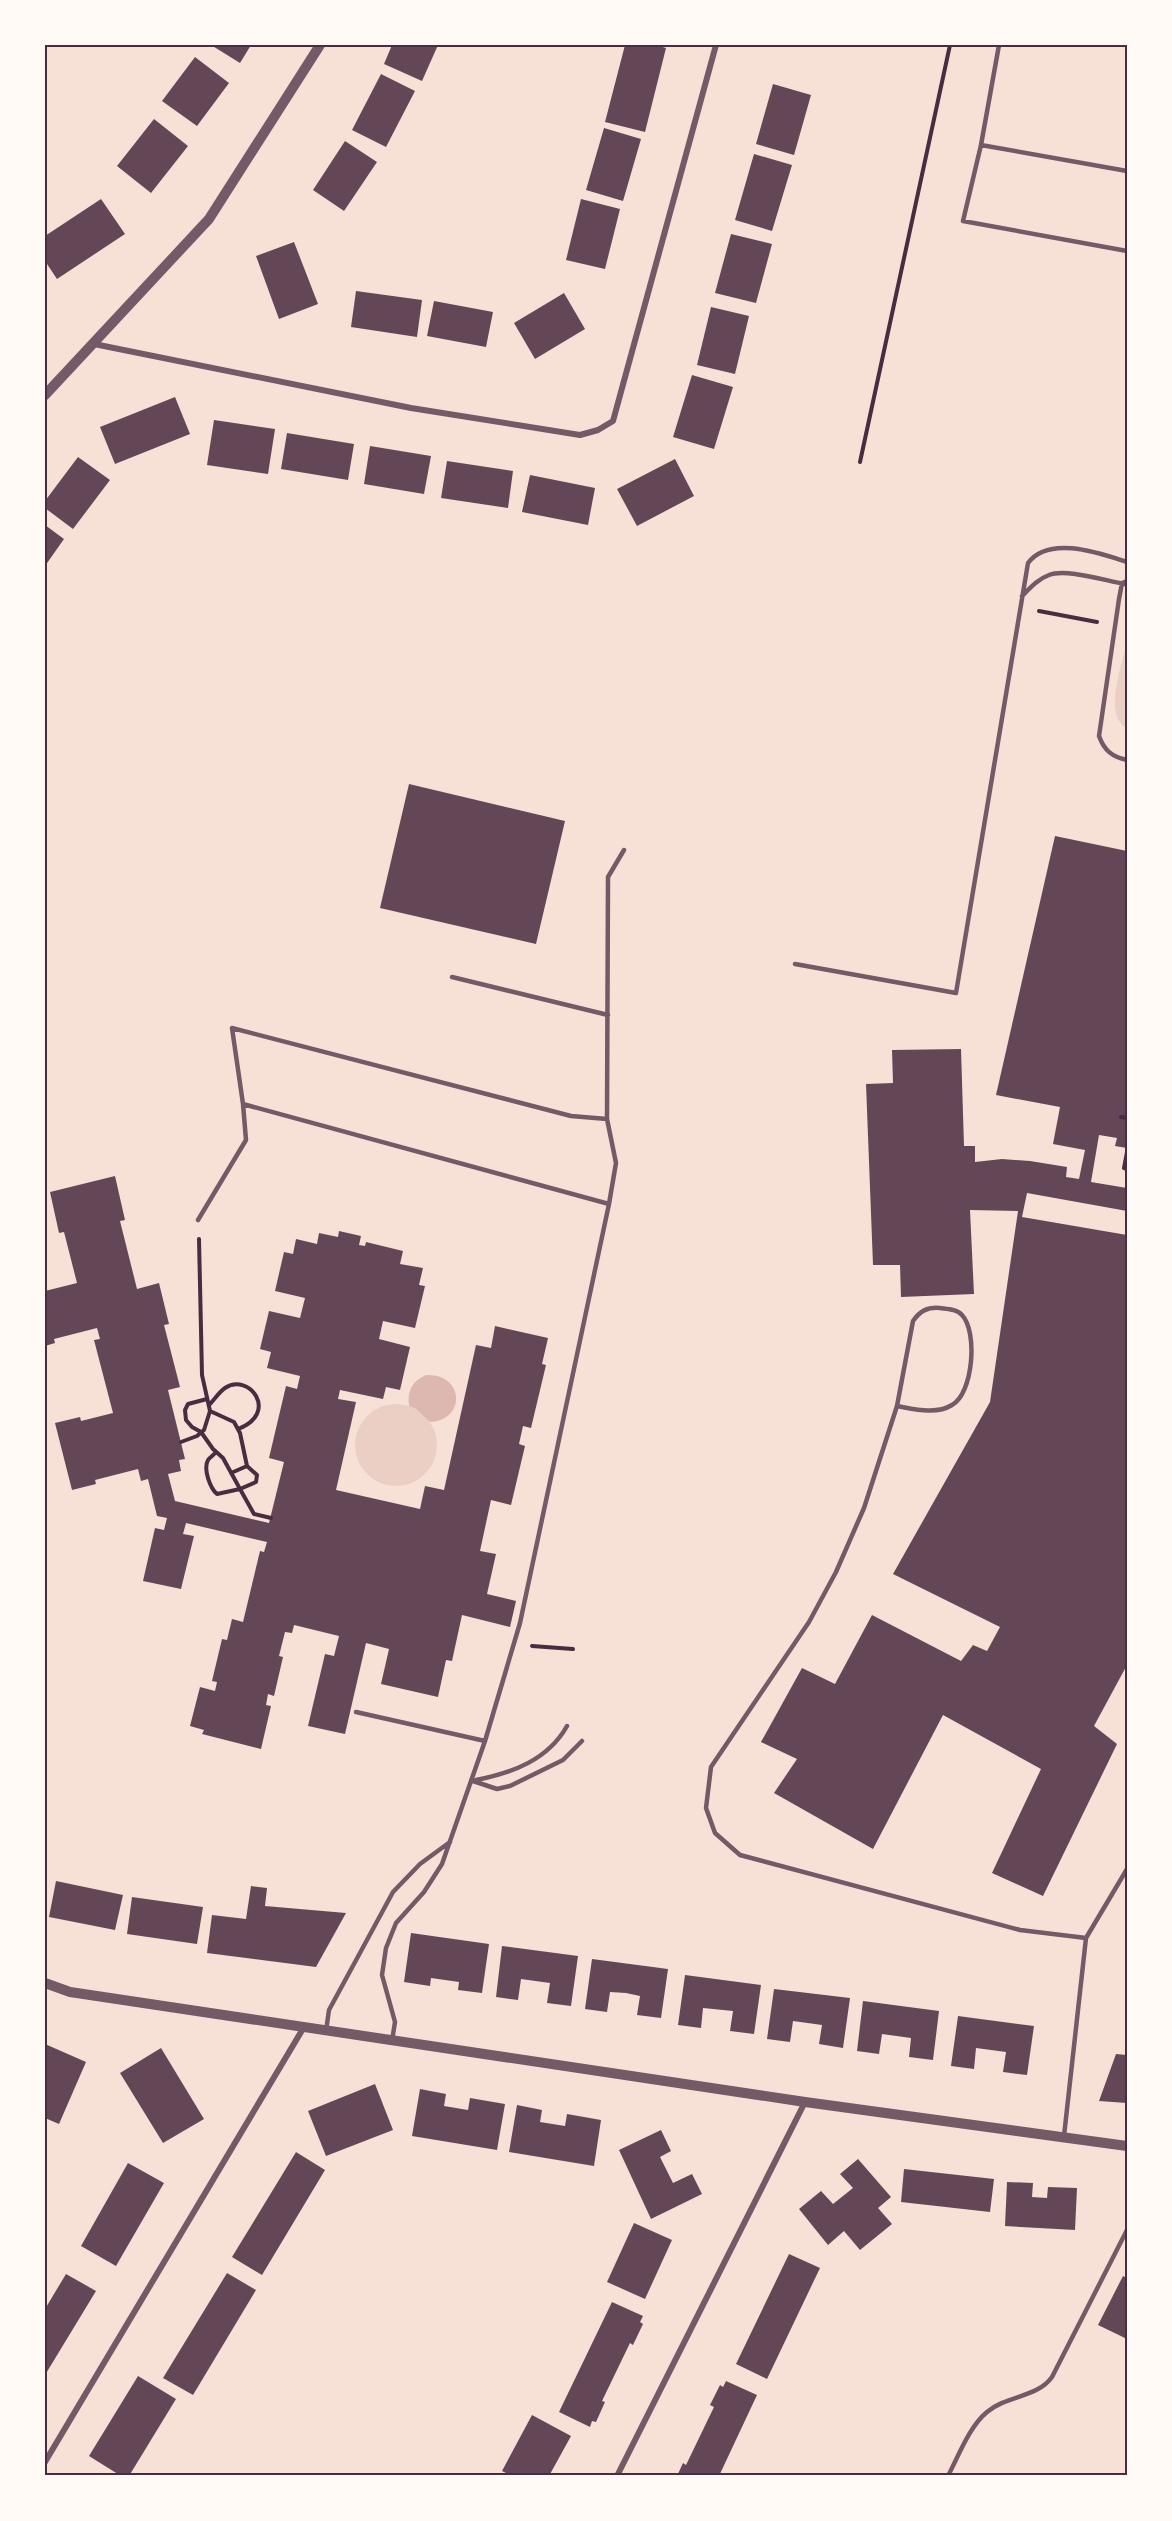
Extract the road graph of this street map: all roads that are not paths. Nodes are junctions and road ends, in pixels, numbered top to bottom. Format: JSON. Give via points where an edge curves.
{"nodes":[{"id":1,"x":320,"y":45,"type":"edge"},
{"id":2,"x":716,"y":45,"type":"edge"},
{"id":3,"x":999,"y":45,"type":"edge"},
{"id":4,"x":981,"y":145,"type":"junction"},
{"id":5,"x":1127,"y":171,"type":"edge"},
{"id":6,"x":1127,"y":250,"type":"edge"},
{"id":7,"x":94,"y":344,"type":"junction"},
{"id":8,"x":45,"y":395,"type":"edge"},
{"id":9,"x":1127,"y":562,"type":"edge"},
{"id":10,"x":1125,"y":583,"type":"edge"},
{"id":11,"x":1022,"y":596,"type":"junction"},
{"id":12,"x":1127,"y":759,"type":"edge"},
{"id":13,"x":624,"y":850,"type":"dead end"},
{"id":14,"x":795,"y":964,"type":"dead end"},
{"id":15,"x":452,"y":977,"type":"dead end"},
{"id":16,"x":608,"y":1015,"type":"junction"},
{"id":17,"x":243,"y":1104,"type":"junction"},
{"id":18,"x":607,"y":1119,"type":"junction"},
{"id":19,"x":609,"y":1204,"type":"junction"},
{"id":20,"x":198,"y":1220,"type":"road end"},
{"id":21,"x":897,"y":1406,"type":"junction"},
{"id":22,"x":356,"y":1712,"type":"dead end"},
{"id":23,"x":567,"y":1726,"type":"dead end"},
{"id":24,"x":485,"y":1741,"type":"junction"},
{"id":25,"x":582,"y":1741,"type":"dead end"},
{"id":26,"x":473,"y":1781,"type":"junction"},
{"id":27,"x":451,"y":1841,"type":"junction"},
{"id":28,"x":1127,"y":1869,"type":"edge"},
{"id":29,"x":1121,"y":1881,"type":"junction"},
{"id":30,"x":1127,"y":1884,"type":"edge"},
{"id":31,"x":1086,"y":1938,"type":"junction"},
{"id":32,"x":45,"y":1983,"type":"edge"},
{"id":33,"x":304,"y":2027,"type":"junction"},
{"id":34,"x":326,"y":2031,"type":"junction"},
{"id":35,"x":392,"y":2041,"type":"junction"},
{"id":36,"x":805,"y":2102,"type":"junction"},
{"id":37,"x":1064,"y":2139,"type":"junction"},
{"id":38,"x":1127,"y":2146,"type":"edge"},
{"id":39,"x":1127,"y":2230,"type":"edge"},
{"id":40,"x":45,"y":2462,"type":"edge"},
{"id":41,"x":617,"y":2476,"type":"edge"},
{"id":42,"x":948,"y":2476,"type":"edge"}],
"edges":[{"from":1,"to":7,"type":"street","via":[[209,219]]},
{"from":2,"to":7,"type":"street","via":[[613,421],[598,430],[580,435],[411,408]]},
{"from":3,"to":4,"type":"lane"},
{"from":4,"to":5,"type":"lane"},
{"from":4,"to":6,"type":"lane","via":[[963,221]]},
{"from":7,"to":8,"type":"street"},
{"from":9,"to":11,"type":"lane","via":[[1101,554],[1052,549],[1034,556],[1028,563]]},
{"from":10,"to":11,"type":"lane","via":[[1050,574]]},
{"from":10,"to":12,"type":"lane","via":[[1099,736],[1109,753]]},
{"from":11,"to":14,"type":"lane","via":[[956,993]]},
{"from":13,"to":16,"type":"lane","via":[[608,877]]},
{"from":15,"to":16,"type":"lane"},
{"from":16,"to":18,"type":"lane"},
{"from":17,"to":18,"type":"lane","via":[[232,1028],[571,1116]]},
{"from":17,"to":19,"type":"lane"},
{"from":17,"to":20,"type":"lane","via":[[246,1140]]},
{"from":18,"to":19,"type":"lane","via":[[616,1163]]},
{"from":19,"to":24,"type":"lane","via":[[520,1623]]},
{"from":21,"to":21,"type":"lane","via":[[913,1320],[920,1311],[933,1308],[961,1313],[970,1326],[972,1346],[963,1396],[942,1410]]},
{"from":21,"to":31,"type":"lane","via":[[864,1508],[836,1572],[809,1622],[711,1767],[706,1808],[715,1833],[740,1855],[1020,1930]]},
{"from":22,"to":24,"type":"lane"},
{"from":23,"to":26,"type":"lane","via":[[558,1742],[530,1762]]},
{"from":24,"to":26,"type":"lane"},
{"from":25,"to":26,"type":"lane","via":[[563,1760],[510,1786],[497,1789]]},
{"from":26,"to":27,"type":"lane"},
{"from":27,"to":34,"type":"lane","via":[[420,1864],[393,1892],[329,2010]]},
{"from":27,"to":35,"type":"lane","via":[[435,1877],[396,1923],[386,1948],[382,1975],[395,2022]]},
{"from":28,"to":29,"type":"lane"},
{"from":29,"to":30,"type":"lane"},
{"from":29,"to":31,"type":"lane"},
{"from":31,"to":37,"type":"lane"},
{"from":32,"to":33,"type":"street","via":[[70,1992]]},
{"from":33,"to":34,"type":"street"},
{"from":33,"to":40,"type":"street"},
{"from":34,"to":35,"type":"street"},
{"from":35,"to":36,"type":"street"},
{"from":36,"to":37,"type":"street"},
{"from":36,"to":41,"type":"street"},
{"from":37,"to":38,"type":"street"},
{"from":39,"to":42,"type":"lane","via":[[1053,2377],[1045,2387],[1012,2397],[987,2412],[973,2428]]}]}
